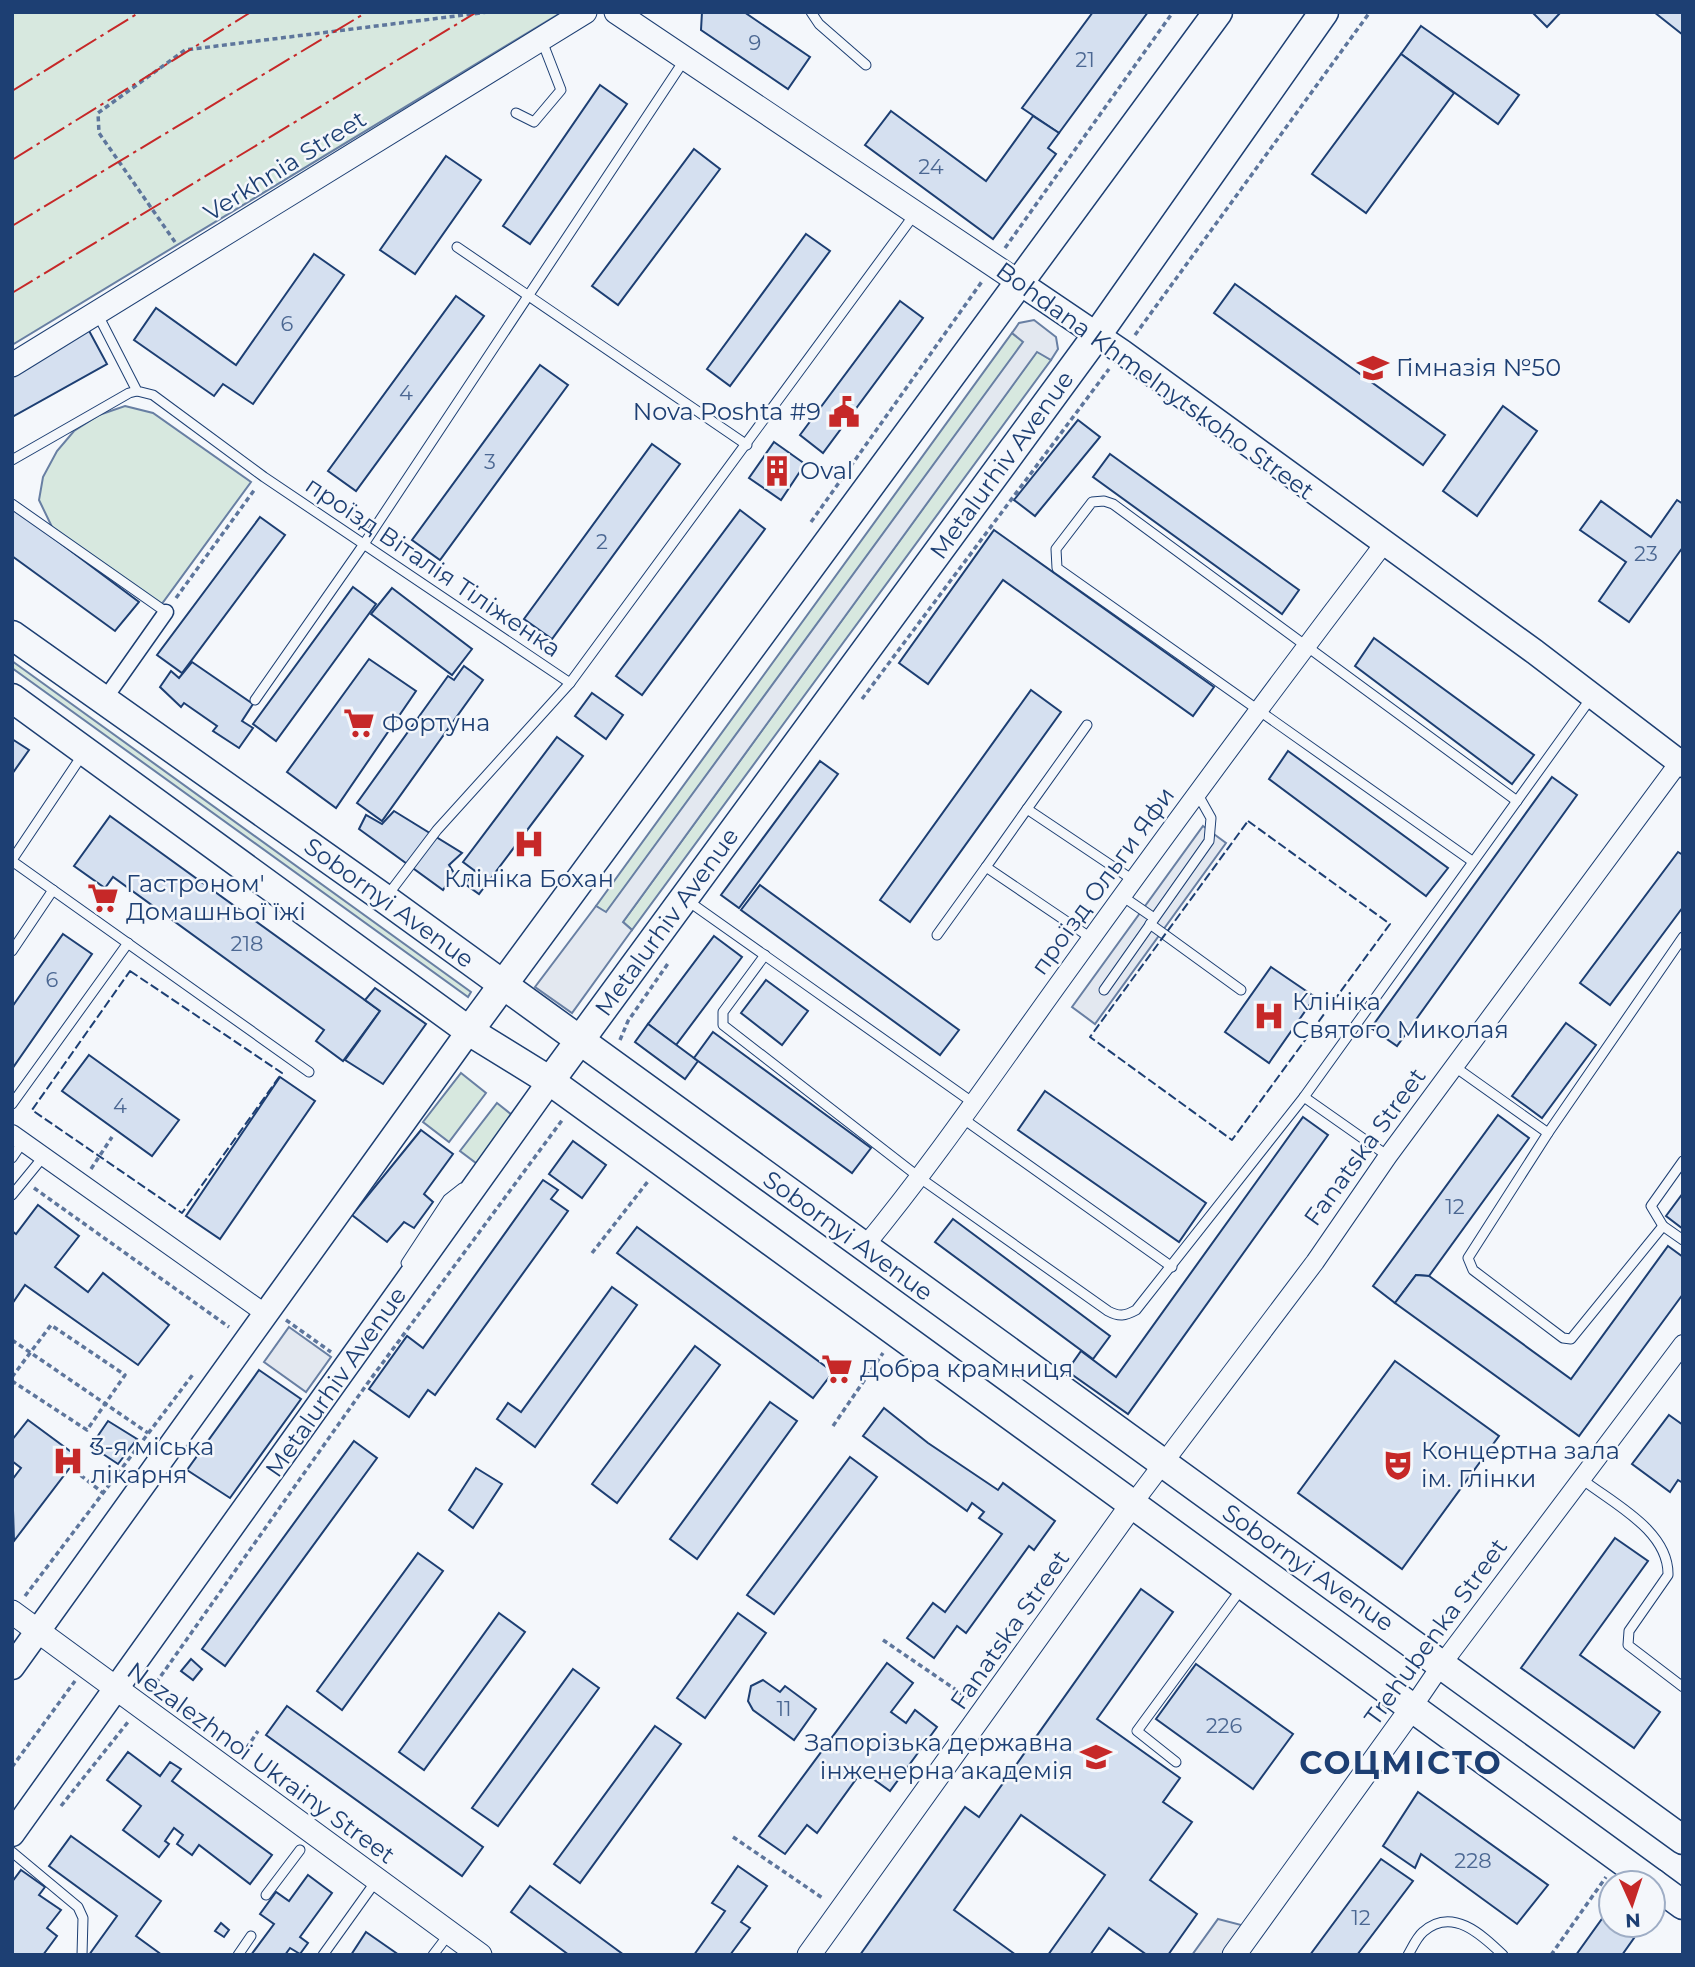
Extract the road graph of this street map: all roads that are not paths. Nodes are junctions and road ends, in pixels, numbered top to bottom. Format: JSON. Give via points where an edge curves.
{"nodes":[{"id":1,"x":585,"y":12,"type":"edge"},
{"id":2,"x":617,"y":12,"type":"edge"},
{"id":3,"x":811,"y":12,"type":"edge"},
{"id":4,"x":1218,"y":12,"type":"edge"},
{"id":5,"x":1324,"y":12,"type":"edge"},
{"id":6,"x":541,"y":39,"type":"junction"},
{"id":7,"x":685,"y":58,"type":"junction"},
{"id":8,"x":866,"y":65,"type":"dead end"},
{"id":9,"x":516,"y":113,"type":"dead end"},
{"id":10,"x":915,"y":213,"type":"junction"},
{"id":11,"x":457,"y":247,"type":"dead end"},
{"id":12,"x":1020,"y":283,"type":"junction"},
{"id":13,"x":527,"y":297,"type":"junction"},
{"id":14,"x":97,"y":313,"type":"junction"},
{"id":15,"x":1097,"y":335,"type":"junction"},
{"id":16,"x":12,"y":365,"type":"edge"},
{"id":17,"x":137,"y":391,"type":"junction"},
{"id":18,"x":747,"y":445,"type":"junction"},
{"id":19,"x":12,"y":460,"type":"edge"},
{"id":20,"x":12,"y":504,"type":"edge"},
{"id":21,"x":364,"y":544,"type":"junction"},
{"id":22,"x":1383,"y":545,"type":"junction"},
{"id":23,"x":166,"y":611,"type":"joint"},
{"id":24,"x":12,"y":635,"type":"edge"},
{"id":25,"x":1306,"y":646,"type":"junction"},
{"id":26,"x":570,"y":683,"type":"junction"},
{"id":27,"x":1592,"y":696,"type":"junction"},
{"id":28,"x":12,"y":698,"type":"edge"},
{"id":29,"x":104,"y":700,"type":"junction"},
{"id":30,"x":255,"y":700,"type":"dead end"},
{"id":31,"x":1258,"y":711,"type":"junction"},
{"id":32,"x":1087,"y":725,"type":"dead end"},
{"id":33,"x":84,"y":752,"type":"junction"},
{"id":34,"x":1682,"y":761,"type":"edge"},
{"id":35,"x":1197,"y":793,"type":"junction"},
{"id":36,"x":1517,"y":801,"type":"junction"},
{"id":37,"x":1027,"y":809,"type":"junction"},
{"id":38,"x":12,"y":861,"type":"edge"},
{"id":39,"x":1472,"y":862,"type":"junction"},
{"id":40,"x":986,"y":867,"type":"junction"},
{"id":41,"x":1133,"y":880,"type":"junction"},
{"id":42,"x":53,"y":890,"type":"junction"},
{"id":43,"x":1122,"y":896,"type":"junction"},
{"id":44,"x":684,"y":898,"type":"junction"},
{"id":45,"x":385,"y":899,"type":"junction"},
{"id":46,"x":1152,"y":921,"type":"junction"},
{"id":47,"x":937,"y":934,"type":"dead end"},
{"id":48,"x":1683,"y":937,"type":"edge"},
{"id":49,"x":1091,"y":938,"type":"junction"},
{"id":50,"x":128,"y":943,"type":"junction"},
{"id":51,"x":12,"y":951,"type":"edge"},
{"id":52,"x":765,"y":956,"type":"junction"},
{"id":53,"x":505,"y":986,"type":"junction"},
{"id":54,"x":1104,"y":990,"type":"dead end"},
{"id":55,"x":1241,"y":990,"type":"dead end"},
{"id":56,"x":469,"y":1031,"type":"junction"},
{"id":57,"x":579,"y":1042,"type":"junction"},
{"id":58,"x":1455,"y":1068,"type":"junction"},
{"id":59,"x":309,"y":1072,"type":"dead end"},
{"id":60,"x":550,"y":1081,"type":"junction"},
{"id":61,"x":1304,"y":1097,"type":"junction"},
{"id":62,"x":972,"y":1102,"type":"junction"},
{"id":63,"x":12,"y":1104,"type":"edge"},
{"id":64,"x":961,"y":1117,"type":"junction"},
{"id":65,"x":1548,"y":1133,"type":"junction"},
{"id":66,"x":18,"y":1138,"type":"edge"},
{"id":67,"x":44,"y":1156,"type":"junction"},
{"id":68,"x":1388,"y":1156,"type":"junction"},
{"id":69,"x":12,"y":1158,"type":"edge"},
{"id":70,"x":1683,"y":1161,"type":"edge"},
{"id":71,"x":920,"y":1178,"type":"junction"},
{"id":72,"x":12,"y":1195,"type":"edge"},
{"id":73,"x":1663,"y":1226,"type":"junction"},
{"id":74,"x":1683,"y":1240,"type":"edge"},
{"id":75,"x":864,"y":1247,"type":"junction"},
{"id":76,"x":1172,"y":1267,"type":"junction"},
{"id":77,"x":275,"y":1316,"type":"junction"},
{"id":78,"x":1683,"y":1344,"type":"edge"},
{"id":79,"x":1160,"y":1463,"type":"junction"},
{"id":80,"x":1583,"y":1480,"type":"junction"},
{"id":81,"x":1130,"y":1506,"type":"junction"},
{"id":82,"x":1243,"y":1586,"type":"junction"},
{"id":83,"x":17,"y":1607,"type":"edge"},
{"id":84,"x":37,"y":1633,"type":"junction"},
{"id":85,"x":1441,"y":1664,"type":"junction"},
{"id":86,"x":12,"y":1667,"type":"edge"},
{"id":87,"x":1683,"y":1687,"type":"edge"},
{"id":88,"x":117,"y":1690,"type":"junction"},
{"id":89,"x":1412,"y":1708,"type":"junction"},
{"id":90,"x":1176,"y":1762,"type":"dead end"},
{"id":91,"x":12,"y":1834,"type":"edge"},
{"id":92,"x":1683,"y":1840,"type":"edge"},
{"id":93,"x":300,"y":1850,"type":"dead end"},
{"id":94,"x":12,"y":1852,"type":"edge"},
{"id":95,"x":1634,"y":1869,"type":"edge"},
{"id":96,"x":377,"y":1880,"type":"junction"},
{"id":97,"x":1667,"y":1893,"type":"edge"},
{"id":98,"x":266,"y":1895,"type":"dead end"},
{"id":99,"x":1683,"y":1905,"type":"edge"},
{"id":100,"x":450,"y":1932,"type":"junction"},
{"id":101,"x":251,"y":1936,"type":"dead end"},
{"id":102,"x":82,"y":1955,"type":"edge"},
{"id":103,"x":238,"y":1955,"type":"edge"},
{"id":104,"x":323,"y":1955,"type":"edge"},
{"id":105,"x":433,"y":1955,"type":"edge"},
{"id":106,"x":480,"y":1955,"type":"edge"},
{"id":107,"x":809,"y":1955,"type":"edge"},
{"id":108,"x":1234,"y":1955,"type":"edge"},
{"id":109,"x":1408,"y":1955,"type":"edge"},
{"id":110,"x":1503,"y":1955,"type":"edge"}],
"edges":[{"from":1,"to":6,"type":"street","name":"Verkhnia Street"},
{"from":2,"to":7,"type":"street","name":"Bohdana Khmelnytskoho Street"},
{"from":3,"to":8,"type":"lane"},
{"from":4,"to":12,"type":"main road"},
{"from":5,"to":15,"type":"main road","name":"Metalurhiv Avenue"},
{"from":6,"to":9,"type":"lane","via":[[561,90],[534,122]]},
{"from":6,"to":14,"type":"street","name":"Verkhnia Street"},
{"from":7,"to":10,"type":"street","name":"Bohdana Khmelnytskoho Street"},
{"from":7,"to":13,"type":"lane"},
{"from":10,"to":12,"type":"street","name":"Bohdana Khmelnytskoho Street"},
{"from":10,"to":18,"type":"lane","name":"проїзд Віталія Тіліженка"},
{"from":11,"to":13,"type":"lane"},
{"from":12,"to":15,"type":"main road","name":"Bohdana Khmelnytskoho Street"},
{"from":12,"to":53,"type":"main road"},
{"from":13,"to":18,"type":"lane"},
{"from":13,"to":21,"type":"lane"},
{"from":14,"to":16,"type":"street","name":"Verkhnia Street"},
{"from":14,"to":17,"type":"lane"},
{"from":15,"to":22,"type":"main road","name":"Bohdana Khmelnytskoho Street"},
{"from":15,"to":44,"type":"main road","name":"Metalurhiv Avenue"},
{"from":17,"to":19,"type":"lane"},
{"from":17,"to":21,"type":"lane","name":"проїзд Віталія Тіліженка","via":[[153,395]]},
{"from":18,"to":26,"type":"lane","name":"проїзд Віталія Тіліженка"},
{"from":20,"to":23,"type":"lane"},
{"from":21,"to":26,"type":"lane","name":"проїзд Віталія Тіліженка"},
{"from":21,"to":30,"type":"lane"},
{"from":22,"to":25,"type":"street","name":"проїзд Ольги Яфи"},
{"from":22,"to":27,"type":"main road","name":"Bohdana Khmelnytskoho Street"},
{"from":23,"to":29,"type":"street"},
{"from":24,"to":29,"type":"main road","name":"Sobornyi Avenue"},
{"from":25,"to":31,"type":"street","name":"проїзд Ольги Яфи"},
{"from":25,"to":31,"type":"lane","via":[[1113,504],[1092,502],[1056,549],[1057,568]]},
{"from":25,"to":36,"type":"lane"},
{"from":26,"to":45,"type":"lane","via":[[437,830]]},
{"from":27,"to":34,"type":"main road","name":"Bohdana Khmelnytskoho Street"},
{"from":27,"to":36,"type":"lane"},
{"from":28,"to":33,"type":"main road","name":"Sobornyi Avenue"},
{"from":29,"to":45,"type":"main road","name":"Sobornyi Avenue"},
{"from":31,"to":35,"type":"street","name":"проїзд Ольги Яфи"},
{"from":31,"to":39,"type":"lane"},
{"from":32,"to":37,"type":"lane"},
{"from":33,"to":38,"type":"lane"},
{"from":33,"to":56,"type":"main road","name":"Sobornyi Avenue"},
{"from":34,"to":58,"type":"street","name":"Fanatska Street"},
{"from":35,"to":41,"type":"street","name":"проїзд Ольги Яфи"},
{"from":35,"to":46,"type":"lane","via":[[1211,818],[1209,841]]},
{"from":36,"to":39,"type":"lane"},
{"from":37,"to":40,"type":"lane"},
{"from":37,"to":41,"type":"lane"},
{"from":38,"to":42,"type":"lane"},
{"from":39,"to":61,"type":"lane"},
{"from":40,"to":47,"type":"lane"},
{"from":40,"to":49,"type":"lane"},
{"from":41,"to":43,"type":"street","name":"проїзд Ольги Яфи"},
{"from":42,"to":50,"type":"lane"},
{"from":42,"to":51,"type":"lane"},
{"from":43,"to":46,"type":"lane"},
{"from":43,"to":49,"type":"street","name":"проїзд Ольги Яфи"},
{"from":44,"to":52,"type":"lane"},
{"from":44,"to":57,"type":"main road","name":"Metalurhiv Avenue"},
{"from":45,"to":53,"type":"main road","name":"Sobornyi Avenue"},
{"from":46,"to":54,"type":"lane"},
{"from":46,"to":55,"type":"lane"},
{"from":48,"to":65,"type":"lane"},
{"from":49,"to":62,"type":"street","name":"проїзд Ольги Яфи"},
{"from":50,"to":59,"type":"lane"},
{"from":50,"to":63,"type":"lane"},
{"from":52,"to":62,"type":"lane"},
{"from":52,"to":71,"type":"lane","via":[[723,1012],[723,1025]]},
{"from":53,"to":56,"type":"main road"},
{"from":53,"to":57,"type":"main road","name":"Sobornyi Avenue"},
{"from":56,"to":60,"type":"main road","name":"Sobornyi Avenue"},
{"from":56,"to":77,"type":"main road"},
{"from":57,"to":60,"type":"main road","name":"Metalurhiv Avenue"},
{"from":57,"to":75,"type":"main road","name":"Sobornyi Avenue"},
{"from":58,"to":65,"type":"lane"},
{"from":58,"to":68,"type":"street","name":"Fanatska Street"},
{"from":60,"to":81,"type":"main road","name":"Sobornyi Avenue"},
{"from":60,"to":88,"type":"main road","name":"Metalurhiv Avenue","via":[[345,1360]]},
{"from":61,"to":68,"type":"lane"},
{"from":61,"to":76,"type":"lane"},
{"from":62,"to":64,"type":"street","name":"проїзд Ольги Яфи"},
{"from":64,"to":71,"type":"street","name":"проїзд Ольги Яфи"},
{"from":64,"to":76,"type":"lane"},
{"from":65,"to":73,"type":"lane","via":[[1468,1258],[1473,1270],[1563,1338],[1571,1339]]},
{"from":66,"to":67,"type":"street"},
{"from":66,"to":69,"type":"lane"},
{"from":67,"to":72,"type":"lane"},
{"from":67,"to":77,"type":"street"},
{"from":68,"to":79,"type":"street","name":"Fanatska Street","via":[[1315,1262]]},
{"from":70,"to":73,"type":"lane","via":[[1651,1206]]},
{"from":71,"to":75,"type":"street","name":"проїзд Ольги Яфи"},
{"from":71,"to":76,"type":"lane","via":[[1117,1316],[1136,1310]]},
{"from":73,"to":74,"type":"lane"},
{"from":75,"to":79,"type":"main road","name":"Sobornyi Avenue"},
{"from":77,"to":84,"type":"main road"},
{"from":78,"to":80,"type":"street","name":"Trehubenka Street"},
{"from":79,"to":81,"type":"street","name":"Fanatska Street"},
{"from":79,"to":85,"type":"main road","name":"Sobornyi Avenue"},
{"from":80,"to":85,"type":"street","name":"Trehubenka Street"},
{"from":80,"to":87,"type":"lane","via":[[1654,1536],[1666,1553],[1668,1575],[1628,1638],[1631,1649]]},
{"from":81,"to":82,"type":"main road","name":"Sobornyi Avenue"},
{"from":81,"to":107,"type":"street","name":"Fanatska Street"},
{"from":82,"to":89,"type":"main road","name":"Sobornyi Avenue"},
{"from":82,"to":90,"type":"lane","via":[[1137,1731]]},
{"from":83,"to":84,"type":"street","name":"Nezalezhnoi Ukrainy Street"},
{"from":84,"to":86,"type":"main road"},
{"from":84,"to":88,"type":"street","name":"Nezalezhnoi Ukrainy Street"},
{"from":85,"to":89,"type":"street","name":"Trehubenka Street"},
{"from":85,"to":92,"type":"main road","name":"Sobornyi Avenue"},
{"from":88,"to":91,"type":"main road","name":"Metalurhiv Avenue"},
{"from":88,"to":96,"type":"street","name":"Nezalezhnoi Ukrainy Street"},
{"from":89,"to":95,"type":"main road","name":"Sobornyi Avenue"},
{"from":89,"to":108,"type":"street","name":"Trehubenka Street"},
{"from":93,"to":98,"type":"lane"},
{"from":94,"to":102,"type":"lane","via":[[78,1906],[83,1918]]},
{"from":96,"to":100,"type":"street","name":"Nezalezhnoi Ukrainy Street"},
{"from":96,"to":104,"type":"lane"},
{"from":97,"to":99,"type":"main road","name":"Sobornyi Avenue"},
{"from":100,"to":105,"type":"lane"},
{"from":100,"to":106,"type":"street","name":"Nezalezhnoi Ukrainy Street"},
{"from":101,"to":103,"type":"lane"},
{"from":109,"to":110,"type":"lane","via":[[1423,1931],[1445,1922],[1467,1924]]}]}
